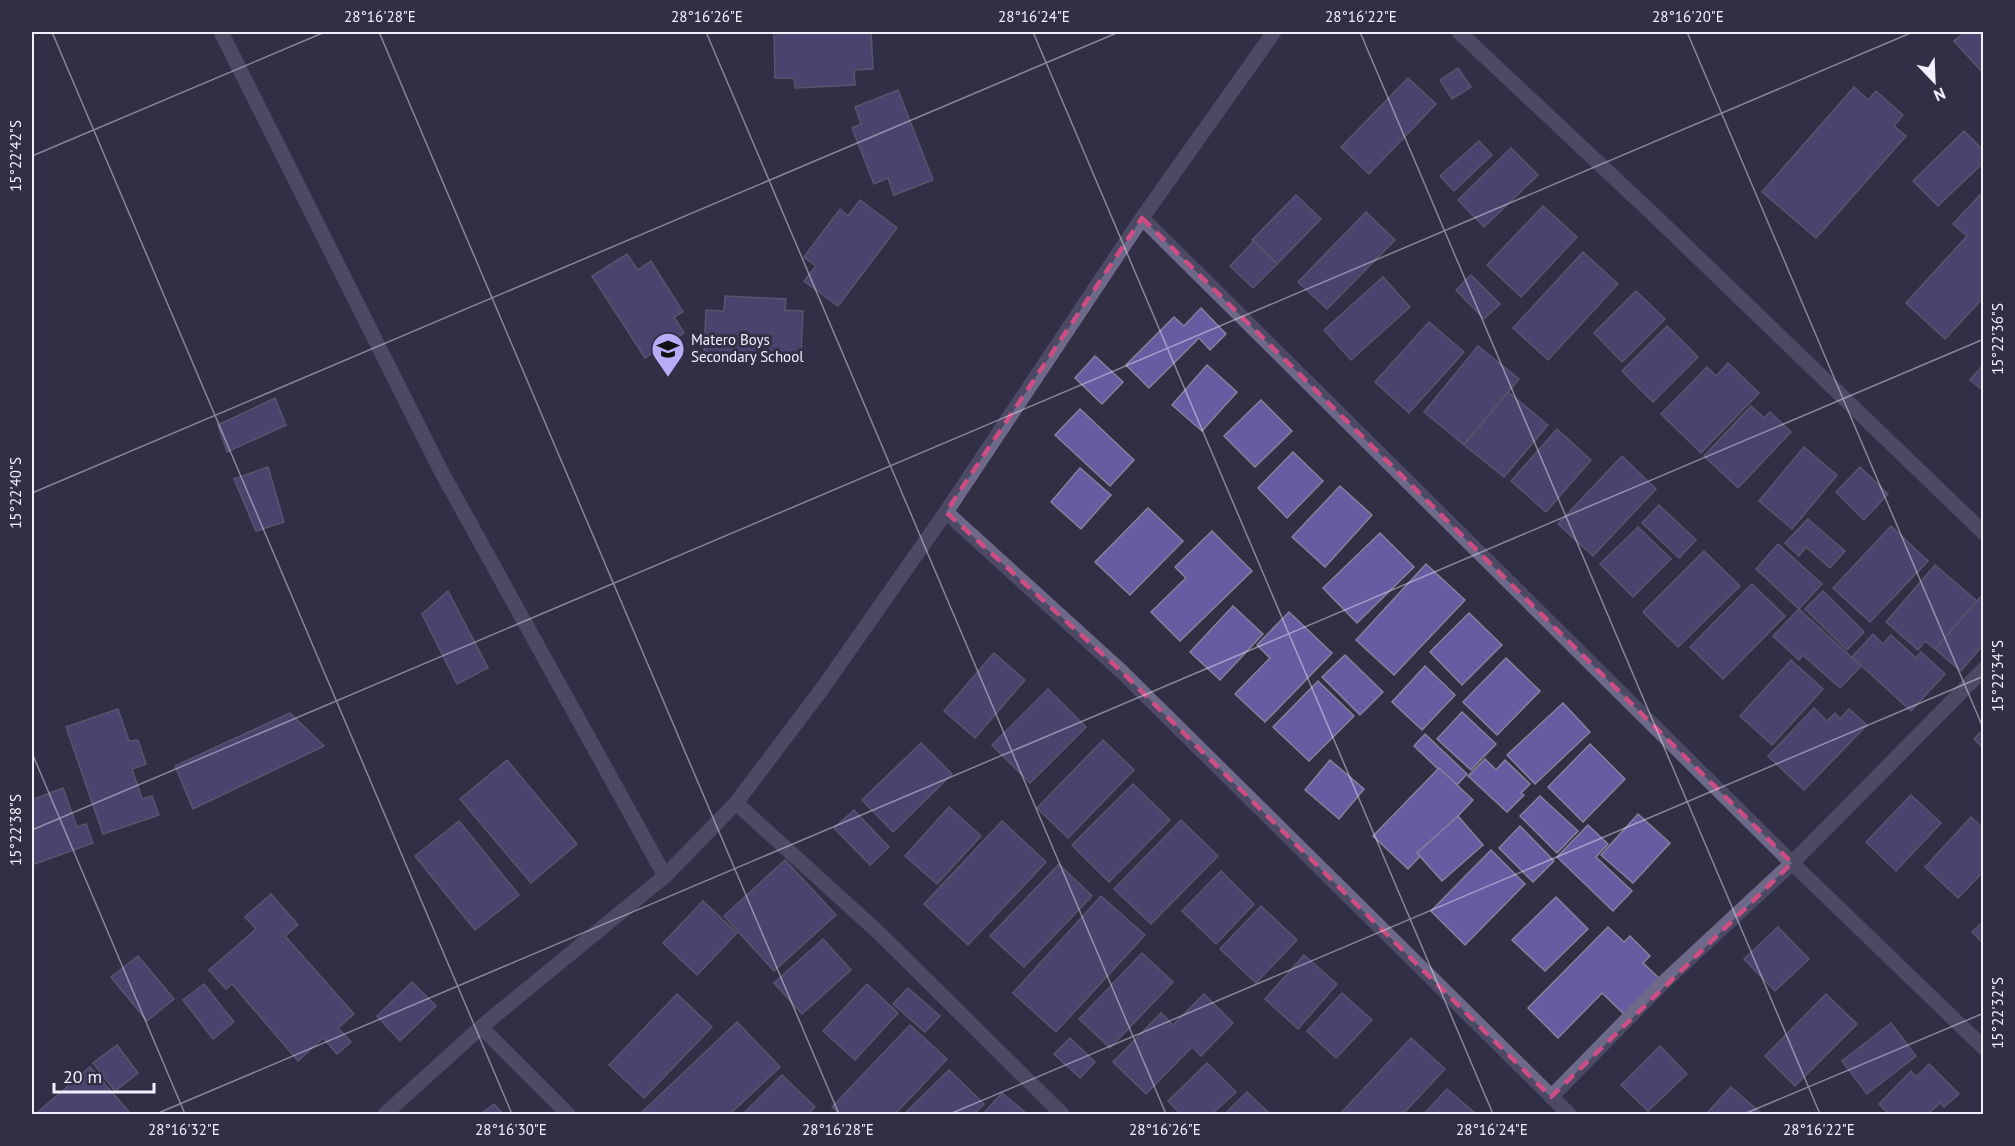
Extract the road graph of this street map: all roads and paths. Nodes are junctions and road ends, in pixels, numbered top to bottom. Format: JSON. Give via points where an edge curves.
{"nodes":[{"id":1,"x":221,"y":32,"type":"edge"},
{"id":2,"x":1274,"y":32,"type":"edge"},
{"id":3,"x":1459,"y":32,"type":"edge"},
{"id":4,"x":1142,"y":218,"type":"junction"},
{"id":5,"x":946,"y":512,"type":"junction"},
{"id":6,"x":1983,"y":533,"type":"edge"},
{"id":7,"x":1983,"y":669,"type":"edge"},
{"id":8,"x":736,"y":803,"type":"junction"},
{"id":9,"x":1792,"y":863,"type":"junction"},
{"id":10,"x":665,"y":876,"type":"junction"},
{"id":11,"x":481,"y":1027,"type":"junction"},
{"id":12,"x":1983,"y":1048,"type":"edge"},
{"id":13,"x":1551,"y":1096,"type":"junction"},
{"id":14,"x":1565,"y":1113,"type":"edge"},
{"id":15,"x":385,"y":1114,"type":"edge"},
{"id":16,"x":568,"y":1114,"type":"edge"},
{"id":17,"x":1062,"y":1114,"type":"edge"}],
"edges":[{"from":1,"to":10,"type":"street","via":[[441,471]]},
{"from":2,"to":4,"type":"street"},
{"from":3,"to":6,"type":"street"},
{"from":4,"to":5,"type":"street"},
{"from":4,"to":9,"type":"street"},
{"from":5,"to":8,"type":"street","via":[[822,689]]},
{"from":5,"to":13,"type":"street","via":[[1121,671]]},
{"from":7,"to":9,"type":"street"},
{"from":8,"to":10,"type":"street"},
{"from":8,"to":17,"type":"street","via":[[878,932]]},
{"from":9,"to":12,"type":"street"},
{"from":9,"to":13,"type":"street","via":[[1663,983]]},
{"from":10,"to":11,"type":"street"},
{"from":11,"to":15,"type":"street"},
{"from":11,"to":16,"type":"street"},
{"from":13,"to":14,"type":"street"}]}
